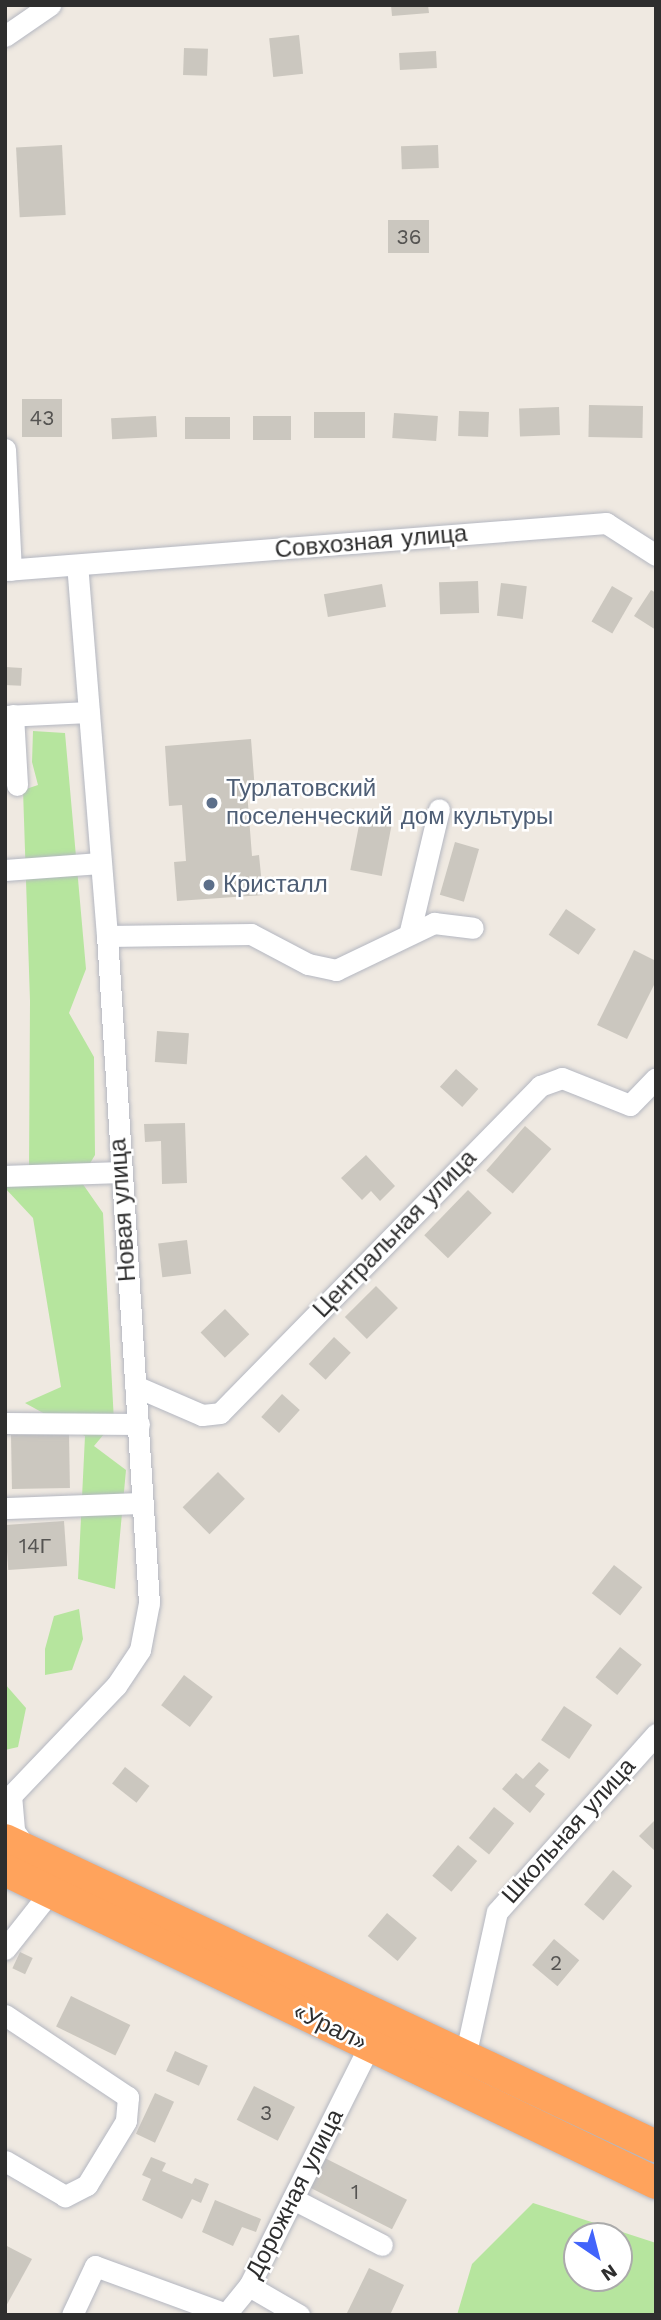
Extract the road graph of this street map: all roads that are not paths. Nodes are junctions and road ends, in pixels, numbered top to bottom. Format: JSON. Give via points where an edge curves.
{"nodes":[{"id":1,"x":50,"y":5,"type":"edge"},
{"id":2,"x":5,"y":36,"type":"edge"},
{"id":3,"x":5,"y":449,"type":"edge"},
{"id":4,"x":656,"y":555,"type":"edge"},
{"id":5,"x":77,"y":567,"type":"junction"},
{"id":6,"x":8,"y":570,"type":"edge"},
{"id":7,"x":89,"y":712,"type":"junction"},
{"id":8,"x":9,"y":716,"type":"edge"},
{"id":9,"x":17,"y":785,"type":"dead end"},
{"id":10,"x":439,"y":809,"type":"dead end"},
{"id":11,"x":100,"y":863,"type":"junction"},
{"id":12,"x":5,"y":870,"type":"edge"},
{"id":13,"x":472,"y":928,"type":"dead end"},
{"id":14,"x":410,"y":931,"type":"junction"},
{"id":15,"x":107,"y":936,"type":"junction"},
{"id":16,"x":656,"y":1078,"type":"edge"},
{"id":17,"x":119,"y":1172,"type":"junction"},
{"id":18,"x":5,"y":1176,"type":"edge"},
{"id":19,"x":135,"y":1387,"type":"junction"},
{"id":20,"x":5,"y":1423,"type":"edge"},
{"id":21,"x":139,"y":1424,"type":"junction"},
{"id":22,"x":143,"y":1503,"type":"junction"},
{"id":23,"x":5,"y":1508,"type":"edge"},
{"id":24,"x":656,"y":1734,"type":"edge"},
{"id":25,"x":8,"y":1798,"type":"edge"},
{"id":26,"x":13,"y":1854,"type":"edge"},
{"id":27,"x":50,"y":1892,"type":"junction"},
{"id":28,"x":5,"y":1949,"type":"edge"},
{"id":29,"x":5,"y":2015,"type":"edge"},
{"id":30,"x":369,"y":2046,"type":"junction"},
{"id":31,"x":465,"y":2057,"type":"junction"},
{"id":32,"x":656,"y":2146,"type":"edge"},
{"id":33,"x":5,"y":2161,"type":"edge"},
{"id":34,"x":656,"y":2183,"type":"edge"},
{"id":35,"x":293,"y":2199,"type":"junction"},
{"id":36,"x":382,"y":2245,"type":"dead end"},
{"id":37,"x":249,"y":2286,"type":"junction"},
{"id":38,"x":72,"y":2315,"type":"edge"},
{"id":39,"x":299,"y":2315,"type":"edge"}],
"edges":[{"from":1,"to":2,"type":"street"},
{"from":3,"to":6,"type":"street"},
{"from":4,"to":5,"type":"street","name":"Совхозная улица","via":[[606,523]]},
{"from":5,"to":6,"type":"street","name":"Совхозная улица"},
{"from":5,"to":7,"type":"street","name":"Новая улица"},
{"from":7,"to":8,"type":"street"},
{"from":7,"to":11,"type":"street","name":"Новая улица"},
{"from":8,"to":9,"type":"street"},
{"from":10,"to":14,"type":"street"},
{"from":11,"to":12,"type":"street"},
{"from":11,"to":15,"type":"street","name":"Новая улица"},
{"from":13,"to":14,"type":"street","via":[[434,923]]},
{"from":14,"to":15,"type":"street","via":[[336,970],[308,964],[251,934]]},
{"from":15,"to":17,"type":"street","name":"Новая улица"},
{"from":16,"to":19,"type":"street","name":"Центральная улица","via":[[630,1105],[562,1077],[540,1086],[220,1413],[202,1415]]},
{"from":17,"to":18,"type":"street"},
{"from":17,"to":19,"type":"street","name":"Новая улица"},
{"from":19,"to":21,"type":"street","name":"Новая улица"},
{"from":20,"to":21,"type":"street"},
{"from":21,"to":22,"type":"street","name":"Новая улица"},
{"from":22,"to":23,"type":"street"},
{"from":22,"to":25,"type":"street","name":"Новая улица","via":[[149,1604],[140,1650],[116,1686]]},
{"from":24,"to":31,"type":"street","name":"Школьная улица","via":[[497,1912]]},
{"from":25,"to":26,"type":"street"},
{"from":26,"to":27,"type":"highway","name":"«Урал»"},
{"from":26,"to":31,"type":"highway","name":"«Урал»"},
{"from":27,"to":28,"type":"street"},
{"from":27,"to":30,"type":"highway","name":"«Урал»"},
{"from":29,"to":33,"type":"street","via":[[128,2097],[126,2122],[87,2185],[65,2196]]},
{"from":30,"to":34,"type":"highway","name":"«Урал»"},
{"from":30,"to":35,"type":"street","name":"Дорожная улица"},
{"from":31,"to":32,"type":"highway","name":"«Урал»"},
{"from":35,"to":36,"type":"street"},
{"from":35,"to":37,"type":"street","name":"Дорожная улица"},
{"from":37,"to":38,"type":"street","name":"Дорожная улица","via":[[226,2314],[94,2266]]},
{"from":37,"to":39,"type":"street"}]}
